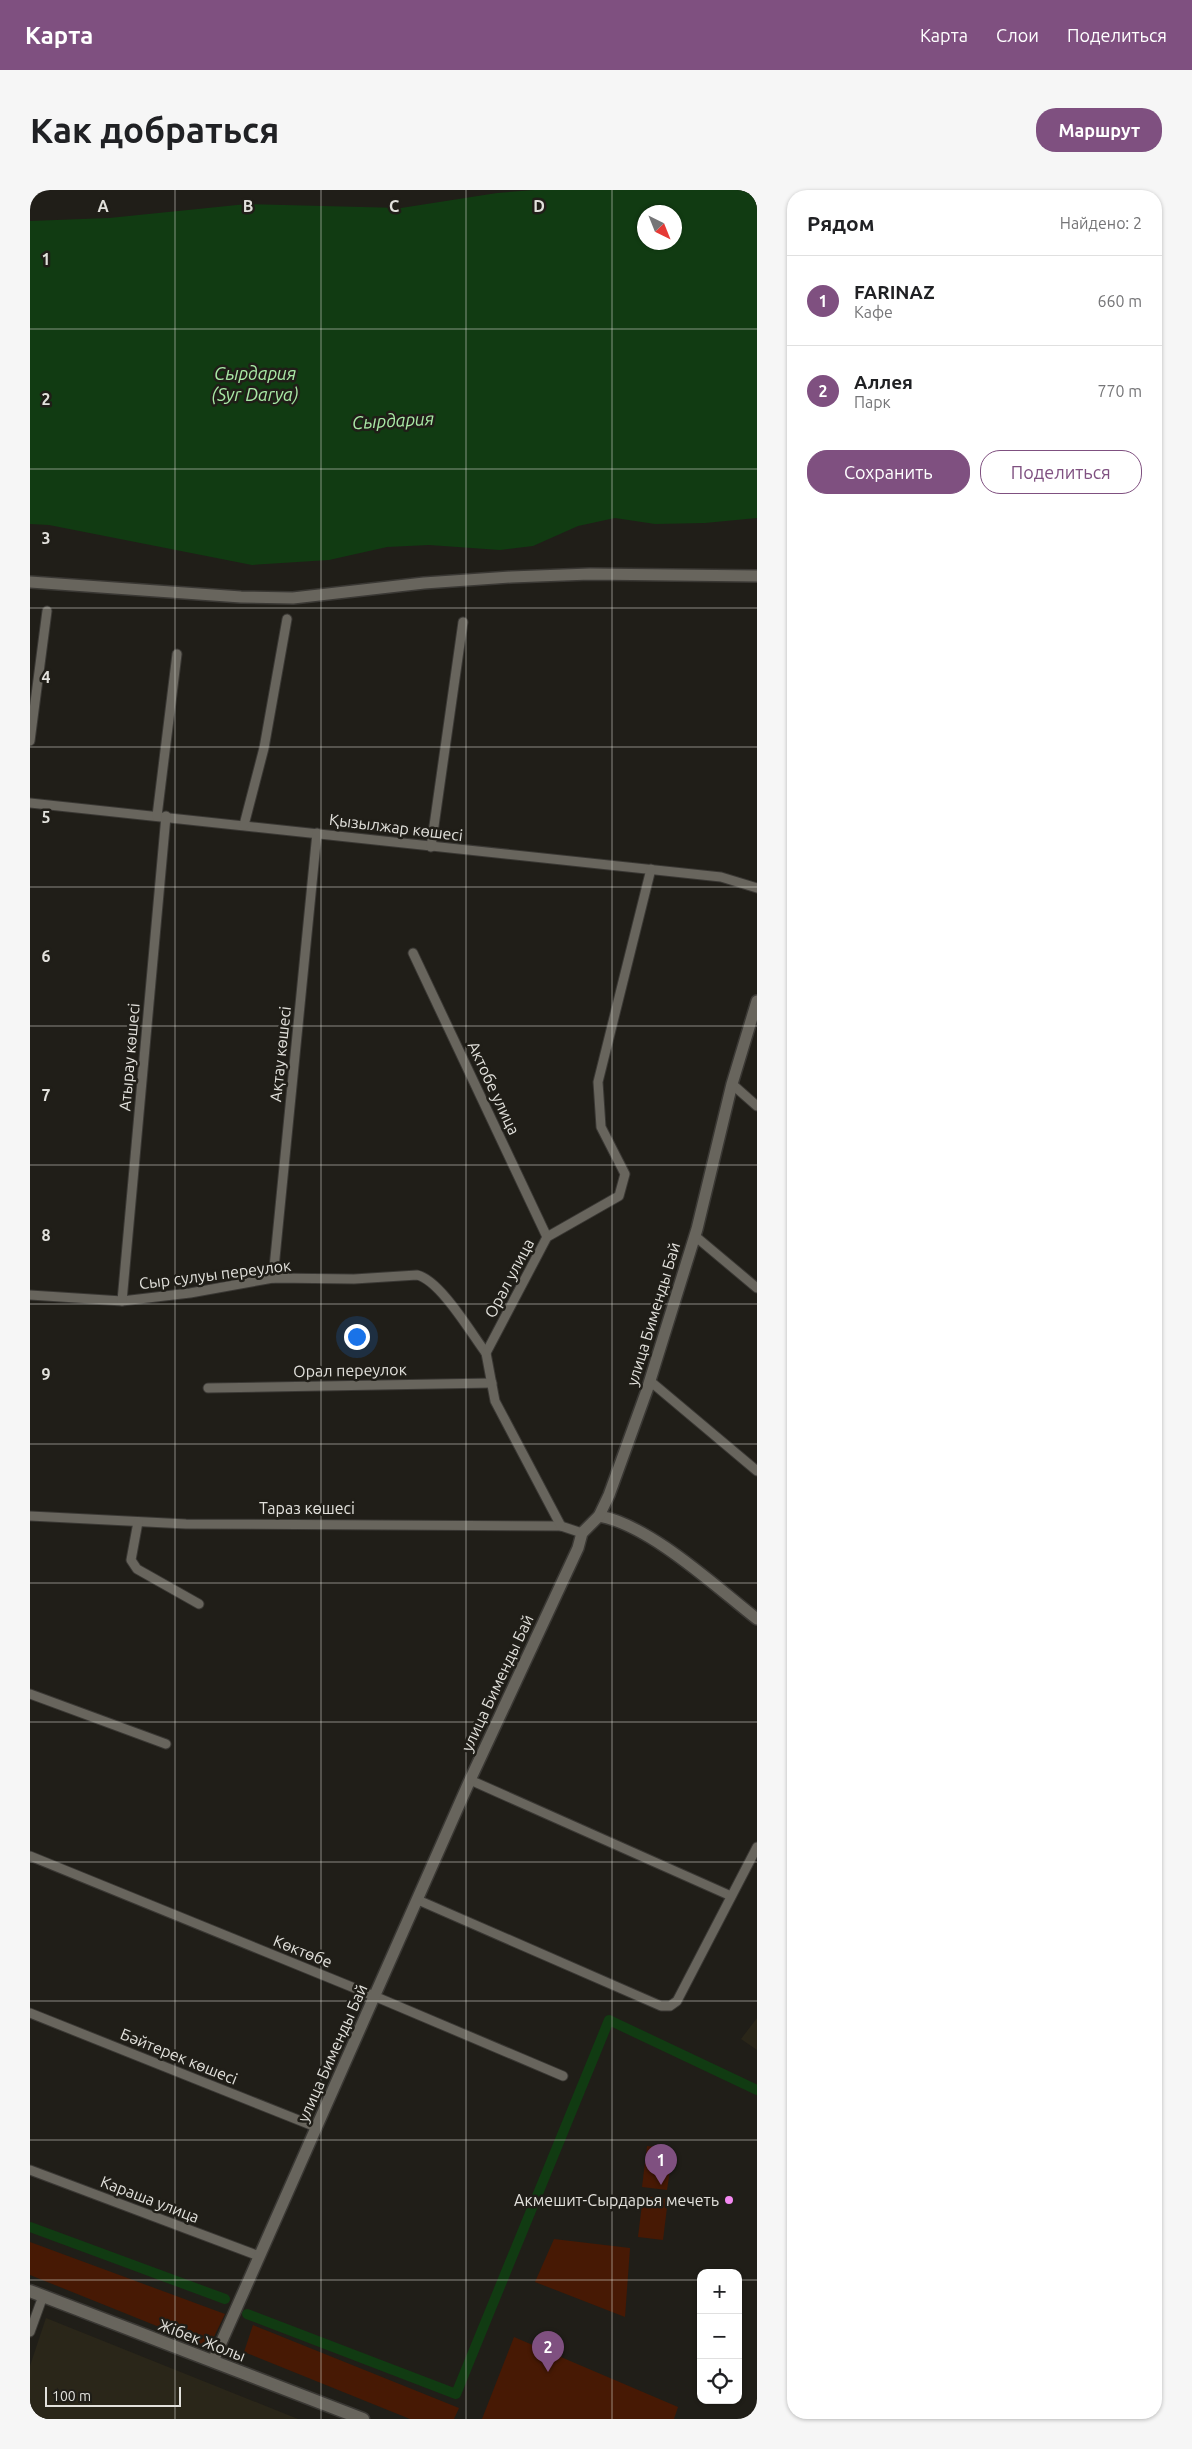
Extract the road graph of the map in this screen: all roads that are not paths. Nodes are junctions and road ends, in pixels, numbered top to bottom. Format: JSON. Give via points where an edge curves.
{"nodes":[{"id":1,"x":757,"y":576,"type":"edge"},
{"id":2,"x":30,"y":582,"type":"edge"},
{"id":3,"x":47,"y":611,"type":"dead end"},
{"id":4,"x":287,"y":619,"type":"dead end"},
{"id":5,"x":463,"y":622,"type":"dead end"},
{"id":6,"x":177,"y":654,"type":"dead end"},
{"id":7,"x":30,"y":741,"type":"edge"},
{"id":8,"x":30,"y":803,"type":"edge"},
{"id":9,"x":161,"y":816,"type":"junction"},
{"id":10,"x":244,"y":825,"type":"junction"},
{"id":11,"x":316,"y":833,"type":"junction"},
{"id":12,"x":431,"y":847,"type":"junction"},
{"id":13,"x":651,"y":870,"type":"junction"},
{"id":14,"x":757,"y":888,"type":"edge"},
{"id":15,"x":413,"y":952,"type":"dead end"},
{"id":16,"x":757,"y":1001,"type":"edge"},
{"id":17,"x":732,"y":1084,"type":"junction"},
{"id":18,"x":757,"y":1106,"type":"edge"},
{"id":19,"x":695,"y":1236,"type":"junction"},
{"id":20,"x":547,"y":1237,"type":"junction"},
{"id":21,"x":273,"y":1278,"type":"junction"},
{"id":22,"x":757,"y":1288,"type":"edge"},
{"id":23,"x":30,"y":1295,"type":"edge"},
{"id":24,"x":122,"y":1300,"type":"junction"},
{"id":25,"x":486,"y":1353,"type":"junction"},
{"id":26,"x":650,"y":1382,"type":"junction"},
{"id":27,"x":492,"y":1383,"type":"junction"},
{"id":28,"x":208,"y":1388,"type":"dead end"},
{"id":29,"x":757,"y":1471,"type":"edge"},
{"id":30,"x":30,"y":1516,"type":"edge"},
{"id":31,"x":599,"y":1516,"type":"junction"},
{"id":32,"x":138,"y":1522,"type":"junction"},
{"id":33,"x":561,"y":1526,"type":"junction"},
{"id":34,"x":582,"y":1533,"type":"junction"},
{"id":35,"x":199,"y":1604,"type":"dead end"},
{"id":36,"x":757,"y":1618,"type":"edge"},
{"id":37,"x":30,"y":1694,"type":"edge"},
{"id":38,"x":166,"y":1744,"type":"dead end"},
{"id":39,"x":470,"y":1780,"type":"junction"},
{"id":40,"x":757,"y":1847,"type":"edge"},
{"id":41,"x":30,"y":1856,"type":"edge"},
{"id":42,"x":731,"y":1896,"type":"junction"},
{"id":43,"x":418,"y":1900,"type":"junction"},
{"id":44,"x":374,"y":1996,"type":"junction"},
{"id":45,"x":30,"y":2013,"type":"edge"},
{"id":46,"x":563,"y":2076,"type":"dead end"},
{"id":47,"x":316,"y":2127,"type":"junction"},
{"id":48,"x":30,"y":2170,"type":"edge"},
{"id":49,"x":260,"y":2256,"type":"junction"},
{"id":50,"x":30,"y":2291,"type":"edge"},
{"id":51,"x":43,"y":2296,"type":"junction"},
{"id":52,"x":30,"y":2332,"type":"edge"},
{"id":53,"x":213,"y":2361,"type":"junction"},
{"id":54,"x":363,"y":2419,"type":"edge"}],
"edges":[{"from":1,"to":2,"type":"street","via":[[511,576],[293,598]]},
{"from":3,"to":7,"type":"street"},
{"from":4,"to":10,"type":"street","via":[[264,748]]},
{"from":5,"to":12,"type":"street"},
{"from":6,"to":9,"type":"street","name":"Атырау көшесі"},
{"from":8,"to":9,"type":"street","name":"Қызылжар көшесі"},
{"from":9,"to":10,"type":"street","name":"Қызылжар көшесі"},
{"from":9,"to":24,"type":"street","name":"Атырау көшесі"},
{"from":10,"to":11,"type":"street","name":"Қызылжар көшесі"},
{"from":11,"to":12,"type":"street","name":"Қызылжар көшесі"},
{"from":11,"to":21,"type":"street","name":"Ақтау көшесі"},
{"from":12,"to":13,"type":"street","name":"Қызылжар көшесі"},
{"from":13,"to":14,"type":"street","name":"Қызылжар көшесі","via":[[721,877]]},
{"from":13,"to":20,"type":"street","name":"Орал улица","via":[[598,1082],[601,1127],[626,1174],[619,1196]]},
{"from":15,"to":20,"type":"street","name":"Актобе улица"},
{"from":16,"to":17,"type":"street","name":"улица Бименды Бай"},
{"from":17,"to":18,"type":"street"},
{"from":17,"to":19,"type":"street","name":"улица Бименды Бай"},
{"from":19,"to":22,"type":"street"},
{"from":19,"to":26,"type":"street","name":"улица Бименды Бай"},
{"from":20,"to":25,"type":"street","name":"Орал улица"},
{"from":21,"to":24,"type":"street","name":"Сыр сулуы переулок","via":[[190,1293]]},
{"from":21,"to":25,"type":"street","name":"Сыр сулуы переулок","via":[[424,1276]]},
{"from":23,"to":24,"type":"street","name":"Сыр сулуы переулок"},
{"from":25,"to":27,"type":"street"},
{"from":26,"to":29,"type":"street"},
{"from":26,"to":31,"type":"street","name":"улица Бименды Бай"},
{"from":27,"to":28,"type":"street","name":"Орал переулок"},
{"from":27,"to":33,"type":"street","via":[[495,1401]]},
{"from":30,"to":32,"type":"street","name":"Тараз көшесі"},
{"from":31,"to":34,"type":"street","name":"улица Бименды Бай"},
{"from":31,"to":36,"type":"street","via":[[617,1519],[666,1548]]},
{"from":32,"to":33,"type":"street","name":"Тараз көшесі"},
{"from":32,"to":35,"type":"street","via":[[131,1560],[137,1568]]},
{"from":33,"to":34,"type":"street","name":"Тараз көшесі"},
{"from":34,"to":39,"type":"street","name":"улица Бименды Бай"},
{"from":37,"to":38,"type":"street"},
{"from":39,"to":42,"type":"street"},
{"from":39,"to":43,"type":"street","name":"улица Бименды Бай"},
{"from":40,"to":42,"type":"street"},
{"from":41,"to":44,"type":"street","name":"Көктөбе"},
{"from":42,"to":43,"type":"street","via":[[677,2001],[670,2006],[660,2006]]},
{"from":43,"to":44,"type":"street","name":"улица Бименды Бай"},
{"from":44,"to":46,"type":"street","name":"Көктөбе"},
{"from":44,"to":47,"type":"street","name":"улица Бименды Бай"},
{"from":45,"to":47,"type":"street","name":"Бәйтерек көшесі"},
{"from":47,"to":49,"type":"street","name":"улица Бименды Бай"},
{"from":48,"to":49,"type":"street","name":"Караша улица"},
{"from":49,"to":53,"type":"street","name":"улица Бименды Бай"},
{"from":50,"to":51,"type":"main road","name":"Жібек Жолы"},
{"from":51,"to":52,"type":"street"},
{"from":51,"to":53,"type":"main road","name":"Жібек Жолы"},
{"from":53,"to":54,"type":"main road","name":"Жібек Жолы"}]}
